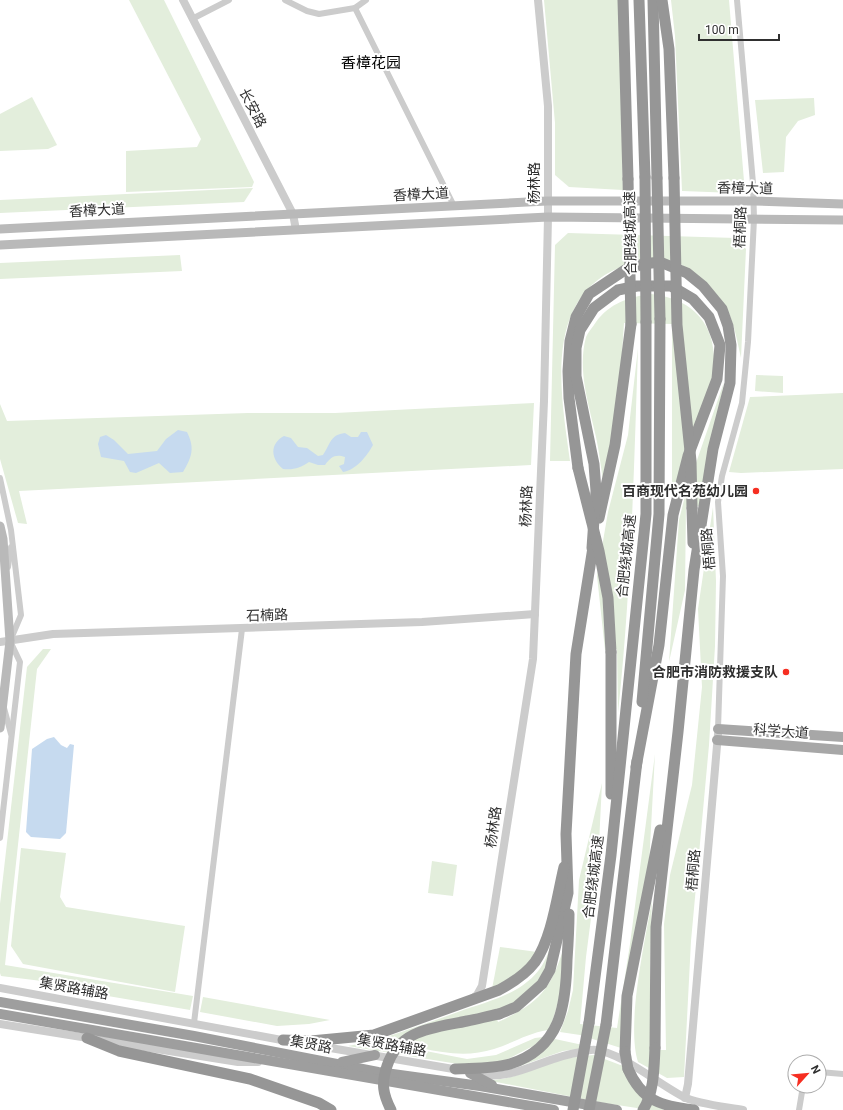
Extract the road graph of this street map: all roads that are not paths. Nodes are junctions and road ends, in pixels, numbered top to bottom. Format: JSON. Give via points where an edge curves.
{"nodes":[{"id":1,"x":183,"y":0,"type":"edge"},
{"id":2,"x":229,"y":0,"type":"edge"},
{"id":3,"x":286,"y":0,"type":"edge"},
{"id":4,"x":366,"y":0,"type":"edge"},
{"id":5,"x":538,"y":0,"type":"edge"},
{"id":6,"x":623,"y":0,"type":"edge"},
{"id":7,"x":639,"y":0,"type":"edge"},
{"id":8,"x":653,"y":0,"type":"edge"},
{"id":9,"x":662,"y":0,"type":"edge"},
{"id":10,"x":737,"y":0,"type":"edge"},
{"id":11,"x":355,"y":8,"type":"junction"},
{"id":12,"x":192,"y":19,"type":"junction"},
{"id":13,"x":547,"y":201,"type":"junction"},
{"id":14,"x":754,"y":201,"type":"junction"},
{"id":15,"x":843,"y":204,"type":"edge"},
{"id":16,"x":454,"y":206,"type":"junction"},
{"id":17,"x":293,"y":214,"type":"junction"},
{"id":18,"x":548,"y":218,"type":"junction"},
{"id":19,"x":754,"y":219,"type":"junction"},
{"id":20,"x":843,"y":220,"type":"edge"},
{"id":21,"x":0,"y":229,"type":"edge"},
{"id":22,"x":296,"y":230,"type":"junction"},
{"id":23,"x":0,"y":245,"type":"edge"},
{"id":24,"x":0,"y":478,"type":"edge"},
{"id":25,"x":0,"y":526,"type":"edge"},
{"id":26,"x":12,"y":538,"type":"junction"},
{"id":27,"x":592,"y":548,"type":"junction"},
{"id":28,"x":694,"y":570,"type":"junction"},
{"id":29,"x":6,"y":583,"type":"junction"},
{"id":30,"x":535,"y":614,"type":"junction"},
{"id":31,"x":242,"y":629,"type":"junction"},
{"id":32,"x":10,"y":641,"type":"junction"},
{"id":33,"x":0,"y":642,"type":"edge"},
{"id":34,"x":3,"y":704,"type":"junction"},
{"id":35,"x":0,"y":728,"type":"edge"},
{"id":36,"x":718,"y":728,"type":"junction"},
{"id":37,"x":12,"y":737,"type":"junction"},
{"id":38,"x":843,"y":737,"type":"edge"},
{"id":39,"x":717,"y":740,"type":"junction"},
{"id":40,"x":843,"y":750,"type":"edge"},
{"id":41,"x":636,"y":767,"type":"junction"},
{"id":42,"x":670,"y":797,"type":"junction"},
{"id":43,"x":0,"y":838,"type":"edge"},
{"id":44,"x":567,"y":853,"type":"junction"},
{"id":45,"x":611,"y":855,"type":"junction"},
{"id":46,"x":568,"y":893,"type":"junction"},
{"id":47,"x":0,"y":988,"type":"edge"},
{"id":48,"x":0,"y":1002,"type":"edge"},
{"id":49,"x":465,"y":1003,"type":"junction"},
{"id":50,"x":0,"y":1014,"type":"edge"},
{"id":51,"x":194,"y":1023,"type":"junction"},
{"id":52,"x":0,"y":1024,"type":"edge"},
{"id":53,"x":87,"y":1038,"type":"junction"},
{"id":54,"x":283,"y":1040,"type":"junction"},
{"id":55,"x":375,"y":1055,"type":"junction"},
{"id":56,"x":269,"y":1061,"type":"junction"},
{"id":57,"x":337,"y":1064,"type":"junction"},
{"id":58,"x":455,"y":1069,"type":"junction"},
{"id":59,"x":470,"y":1073,"type":"junction"},
{"id":60,"x":827,"y":1073,"type":"edge"},
{"id":61,"x":843,"y":1074,"type":"edge"},
{"id":62,"x":500,"y":1090,"type":"junction"},
{"id":63,"x":801,"y":1094,"type":"edge"},
{"id":64,"x":685,"y":1098,"type":"junction"},
{"id":65,"x":498,"y":1102,"type":"junction"},
{"id":66,"x":331,"y":1110,"type":"edge"},
{"id":67,"x":391,"y":1110,"type":"edge"},
{"id":68,"x":522,"y":1110,"type":"edge"},
{"id":69,"x":554,"y":1110,"type":"edge"},
{"id":70,"x":573,"y":1110,"type":"edge"},
{"id":71,"x":589,"y":1110,"type":"edge"},
{"id":72,"x":617,"y":1110,"type":"edge"},
{"id":73,"x":642,"y":1110,"type":"edge"},
{"id":74,"x":694,"y":1110,"type":"edge"},
{"id":75,"x":743,"y":1110,"type":"edge"},
{"id":76,"x":799,"y":1110,"type":"edge"}],
"edges":[{"from":1,"to":12,"type":"street","name":"长安路"},
{"from":2,"to":12,"type":"street"},
{"from":3,"to":11,"type":"street","via":[[319,14]]},
{"from":4,"to":11,"type":"street"},
{"from":5,"to":13,"type":"street","name":"杨林路","via":[[548,106]]},
{"from":6,"to":27,"type":"highway","bridge":true,"via":[[631,324],[615,445]]},
{"from":7,"to":45,"type":"highway","name":"合肥绕城高速","bridge":true,"via":[[645,177],[646,514]]},
{"from":8,"to":41,"type":"highway","name":"合肥绕城高速","bridge":true,"via":[[660,319],[659,514]]},
{"from":9,"to":28,"type":"highway","bridge":true,"via":[[669,50],[677,324],[691,461]]},
{"from":10,"to":14,"type":"street","name":"梧桐路"},
{"from":11,"to":16,"type":"street"},
{"from":12,"to":17,"type":"street","name":"长安路"},
{"from":13,"to":14,"type":"main road","name":"香樟大道"},
{"from":13,"to":16,"type":"main road","name":"香樟大道"},
{"from":13,"to":18,"type":"street","name":"杨林路"},
{"from":14,"to":15,"type":"main road","name":"香樟大道"},
{"from":14,"to":19,"type":"street","name":"梧桐路"},
{"from":16,"to":17,"type":"main road","name":"香樟大道"},
{"from":17,"to":21,"type":"main road","name":"香樟大道"},
{"from":17,"to":22,"type":"street","name":"长安路"},
{"from":18,"to":19,"type":"main road"},
{"from":18,"to":22,"type":"main road"},
{"from":18,"to":30,"type":"street","name":"杨林路","via":[[544,401]]},
{"from":19,"to":20,"type":"main road"},
{"from":19,"to":36,"type":"street","name":"梧桐路","via":[[748,342],[742,403],[722,476],[718,502],[723,576]]},
{"from":22,"to":23,"type":"main road"},
{"from":24,"to":26,"type":"street"},
{"from":25,"to":29,"type":"main road"},
{"from":26,"to":29,"type":"street"},
{"from":26,"to":32,"type":"street","via":[[21,614]]},
{"from":27,"to":41,"type":"highway","via":[[596,491],[594,464],[576,376],[576,348],[580,330],[594,308],[618,290],[637,286],[671,286],[693,299],[709,317],[720,345],[717,379],[688,456],[673,515],[659,645]]},
{"from":27,"to":44,"type":"highway","via":[[576,654]]},
{"from":28,"to":42,"type":"highway"},
{"from":28,"to":45,"type":"highway","bridge":true,"via":[[713,449],[730,383],[731,345],[728,326],[722,309],[703,286],[687,273],[660,262],[643,264],[625,270],[589,294],[579,312],[570,341],[568,371],[578,468],[608,598],[611,652]]},
{"from":29,"to":32,"type":"main road"},
{"from":30,"to":31,"type":"street","name":"石楠路","via":[[422,622]]},
{"from":30,"to":49,"type":"street","name":"杨林路","via":[[532,659],[482,986],[477,995]]},
{"from":31,"to":32,"type":"street","name":"石楠路","via":[[53,634]]},
{"from":31,"to":51,"type":"street"},
{"from":32,"to":33,"type":"street","name":"石楠路"},
{"from":32,"to":34,"type":"main road"},
{"from":32,"to":37,"type":"street","via":[[20,662]]},
{"from":34,"to":35,"type":"main road"},
{"from":34,"to":37,"type":"street"},
{"from":36,"to":38,"type":"main road","name":"科学大道"},
{"from":36,"to":39,"type":"street","name":"梧桐路"},
{"from":37,"to":43,"type":"street"},
{"from":39,"to":40,"type":"main road","name":"科学大道"},
{"from":39,"to":64,"type":"street","name":"梧桐路"},
{"from":41,"to":71,"type":"highway","name":"合肥绕城高速","bridge":true,"via":[[606,1025]]},
{"from":42,"to":73,"type":"highway","bridge":true,"via":[[656,927],[654,1075],[646,1106]]},
{"from":42,"to":74,"type":"highway","bridge":true,"via":[[659,835],[627,996],[625,1052],[634,1084],[646,1096],[664,1104]]},
{"from":44,"to":46,"type":"highway"},
{"from":44,"to":49,"type":"highway","via":[[547,937],[536,962],[515,981]]},
{"from":45,"to":70,"type":"highway","name":"合肥绕城高速","bridge":true,"via":[[589,1023]]},
{"from":46,"to":58,"type":"highway","via":[[566,989],[562,1014],[552,1032],[544,1043],[528,1056],[510,1064]]},
{"from":46,"to":67,"type":"highway","bridge":true,"via":[[550,970],[542,984],[516,1007],[499,1014],[431,1027],[407,1038],[391,1054],[384,1077],[384,1096]]},
{"from":47,"to":51,"type":"street","name":"集贤路辅路"},
{"from":48,"to":57,"type":"highway","name":"集贤路"},
{"from":49,"to":54,"type":"highway","via":[[374,1035],[311,1041]]},
{"from":50,"to":56,"type":"highway","name":"集贤路"},
{"from":51,"to":54,"type":"street","name":"集贤路辅路"},
{"from":52,"to":53,"type":"street"},
{"from":53,"to":56,"type":"street","via":[[238,1062]]},
{"from":53,"to":66,"type":"highway","via":[[119,1051],[250,1079]]},
{"from":54,"to":55,"type":"street","name":"集贤路辅路"},
{"from":55,"to":57,"type":"highway"},
{"from":55,"to":58,"type":"street","name":"集贤路辅路"},
{"from":56,"to":65,"type":"highway","name":"集贤路"},
{"from":57,"to":62,"type":"highway","name":"集贤路"},
{"from":58,"to":59,"type":"street","name":"集贤路辅路"},
{"from":59,"to":62,"type":"highway"},
{"from":59,"to":64,"type":"street","name":"集贤路辅路","via":[[488,1077],[502,1076],[568,1053],[596,1050],[631,1065]]},
{"from":60,"to":61,"type":"street"},
{"from":62,"to":72,"type":"highway","name":"集贤路"},
{"from":63,"to":76,"type":"street"},
{"from":64,"to":75,"type":"street","name":"集贤路辅路"},
{"from":65,"to":68,"type":"highway"},
{"from":65,"to":69,"type":"highway","name":"集贤路"}]}
